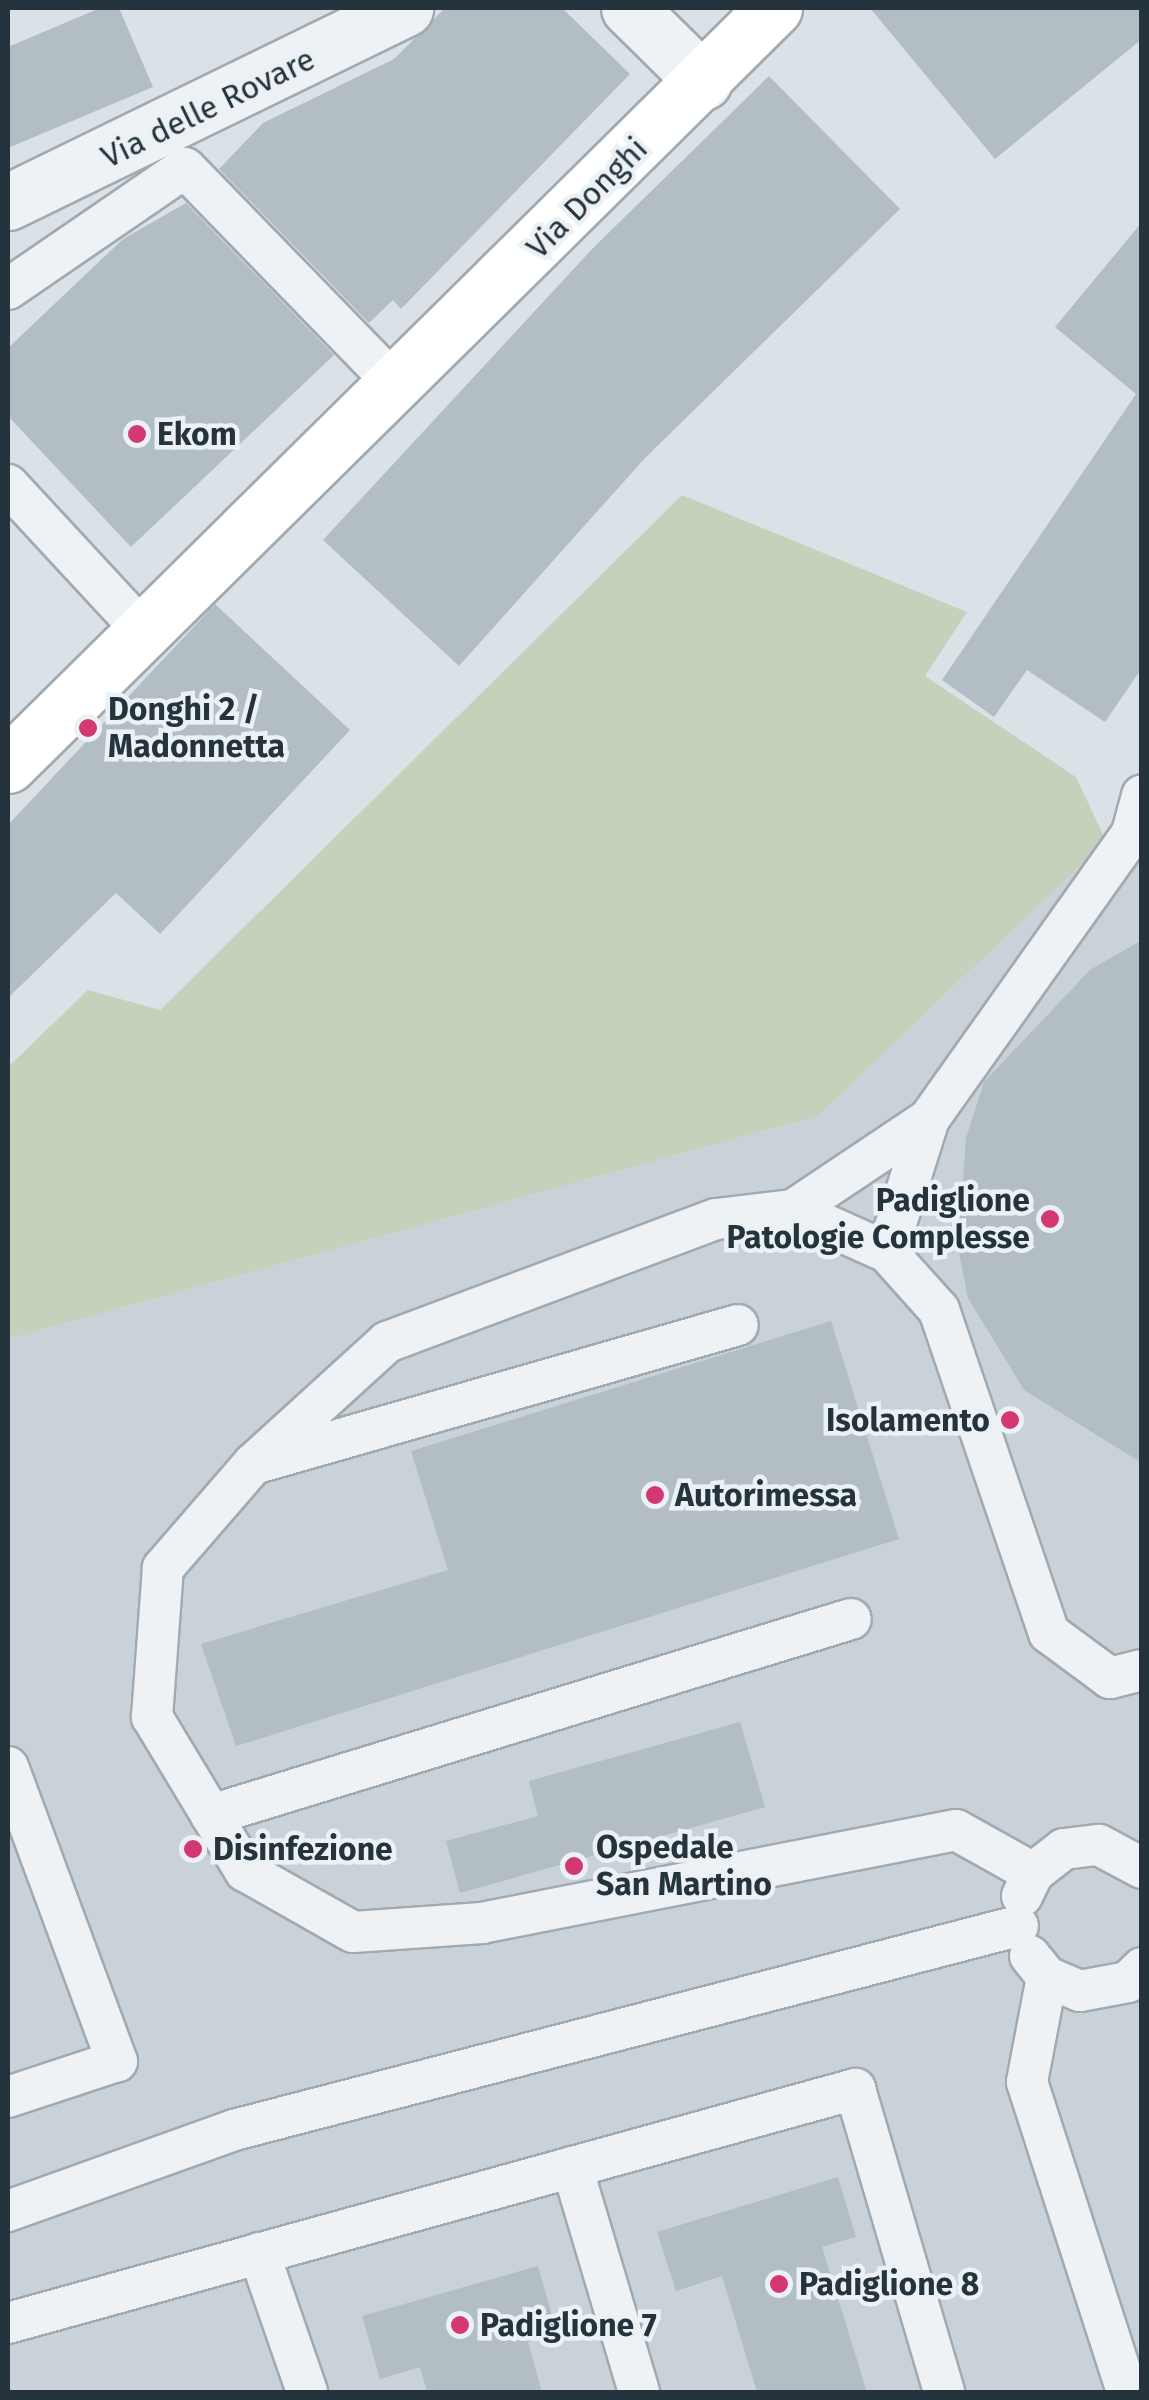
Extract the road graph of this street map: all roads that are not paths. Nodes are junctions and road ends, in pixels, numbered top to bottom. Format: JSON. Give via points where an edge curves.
{"nodes":[{"id":1,"x":405,"y":8,"type":"edge"},
{"id":2,"x":629,"y":8,"type":"edge"},
{"id":3,"x":774,"y":8,"type":"edge"},
{"id":4,"x":704,"y":82,"type":"junction"},
{"id":5,"x":8,"y":202,"type":"edge"},
{"id":6,"x":8,"y":289,"type":"edge"},
{"id":7,"x":397,"y":386,"type":"junction"},
{"id":8,"x":8,"y":485,"type":"edge"},
{"id":9,"x":145,"y":633,"type":"junction"},
{"id":10,"x":8,"y":765,"type":"edge"},
{"id":11,"x":1142,"y":795,"type":"edge"},
{"id":12,"x":929,"y":1119,"type":"junction"},
{"id":13,"x":793,"y":1210,"type":"junction"},
{"id":14,"x":886,"y":1252,"type":"junction"},
{"id":15,"x":738,"y":1325,"type":"dead end"},
{"id":16,"x":253,"y":1464,"type":"junction"},
{"id":17,"x":851,"y":1619,"type":"dead end"},
{"id":18,"x":1142,"y":1670,"type":"edge"},
{"id":19,"x":8,"y":1767,"type":"edge"},
{"id":20,"x":211,"y":1815,"type":"junction"},
{"id":21,"x":1142,"y":1868,"type":"edge"},
{"id":22,"x":1033,"y":1874,"type":"junction"},
{"id":23,"x":1018,"y":1926,"type":"junction"},
{"id":24,"x":1142,"y":1968,"type":"edge"},
{"id":25,"x":1047,"y":1977,"type":"junction"},
{"id":26,"x":8,"y":2097,"type":"edge"},
{"id":27,"x":572,"y":2167,"type":"junction"},
{"id":28,"x":8,"y":2211,"type":"edge"},
{"id":29,"x":260,"y":2253,"type":"junction"},
{"id":30,"x":8,"y":2323,"type":"edge"},
{"id":31,"x":307,"y":2392,"type":"edge"},
{"id":32,"x":639,"y":2392,"type":"edge"},
{"id":33,"x":944,"y":2392,"type":"edge"},
{"id":34,"x":1126,"y":2392,"type":"edge"}],
"edges":[{"from":1,"to":5,"type":"street","name":"Via delle Rovare"},
{"from":2,"to":4,"type":"street"},
{"from":3,"to":4,"type":"street","name":"Via Donghi"},
{"from":4,"to":7,"type":"street","name":"Via Donghi"},
{"from":6,"to":7,"type":"lane","via":[[185,168]]},
{"from":7,"to":9,"type":"street","name":"Via Donghi"},
{"from":8,"to":9,"type":"lane"},
{"from":9,"to":10,"type":"street","name":"Via Donghi"},
{"from":11,"to":12,"type":"lane","via":[[1132,832]]},
{"from":12,"to":13,"type":"lane"},
{"from":12,"to":14,"type":"lane"},
{"from":13,"to":14,"type":"lane"},
{"from":13,"to":16,"type":"lane","via":[[716,1219],[387,1342]]},
{"from":14,"to":18,"type":"lane","via":[[940,1310],[1049,1633],[1110,1678]]},
{"from":15,"to":16,"type":"lane"},
{"from":16,"to":20,"type":"lane","via":[[163,1568],[152,1718]]},
{"from":17,"to":20,"type":"lane"},
{"from":19,"to":26,"type":"lane","via":[[118,2061]]},
{"from":20,"to":22,"type":"lane","via":[[245,1871],[354,1932],[482,1924],[956,1830]]},
{"from":21,"to":22,"type":"lane","via":[[1100,1846],[1064,1850]]},
{"from":22,"to":23,"type":"lane"},
{"from":23,"to":25,"type":"lane"},
{"from":23,"to":28,"type":"lane","via":[[234,2130]]},
{"from":24,"to":25,"type":"lane","via":[[1128,1982],[1080,1991]]},
{"from":25,"to":34,"type":"lane","via":[[1027,2082]]},
{"from":27,"to":29,"type":"lane"},
{"from":27,"to":32,"type":"lane"},
{"from":27,"to":33,"type":"lane","via":[[854,2089]]},
{"from":29,"to":30,"type":"lane"},
{"from":29,"to":31,"type":"lane"}]}
